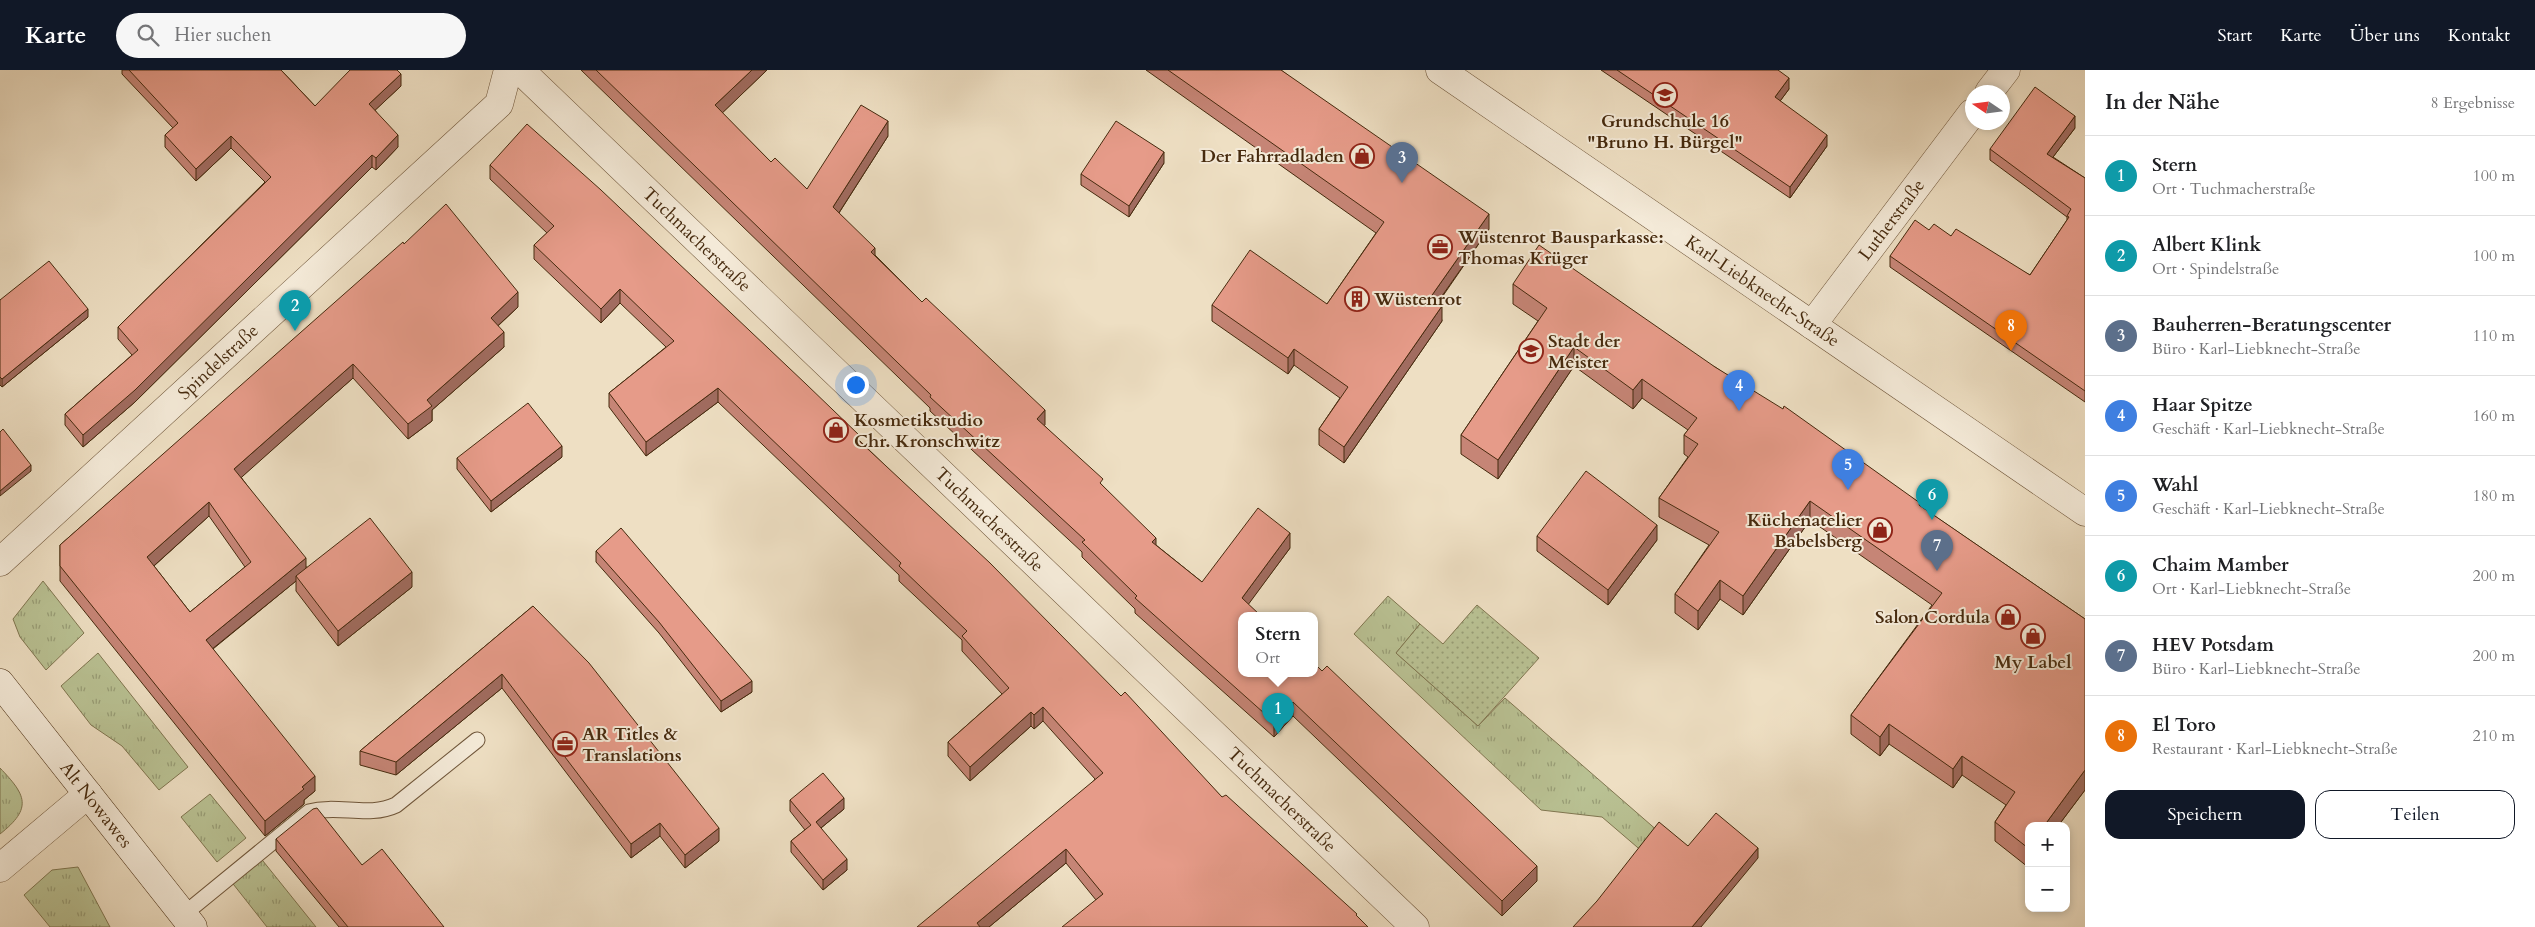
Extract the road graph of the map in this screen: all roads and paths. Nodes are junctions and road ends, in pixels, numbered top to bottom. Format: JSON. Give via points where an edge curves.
{"nodes":[{"id":1,"x":508,"y":70,"type":"edge"},
{"id":2,"x":520,"y":70,"type":"edge"},
{"id":3,"x":1440,"y":70,"type":"edge"},
{"id":4,"x":2006,"y":70,"type":"edge"},
{"id":5,"x":1994,"y":85,"type":"edge"},
{"id":6,"x":1965,"y":122,"type":"edge"},
{"id":7,"x":1812,"y":325,"type":"junction"},
{"id":8,"x":2085,"y":512,"type":"edge"},
{"id":9,"x":0,"y":562,"type":"edge"},
{"id":10,"x":0,"y":683,"type":"edge"},
{"id":11,"x":477,"y":740,"type":"dead end"},
{"id":12,"x":88,"y":794,"type":"junction"},
{"id":13,"x":0,"y":868,"type":"edge"},
{"id":14,"x":188,"y":921,"type":"edge"},
{"id":15,"x":1415,"y":927,"type":"edge"}],
"edges":[{"from":1,"to":9,"type":"street","name":"Spindelstraße","via":[[498,104]]},
{"from":2,"to":15,"type":"street","name":"Tuchmacherstraße"},
{"from":3,"to":7,"type":"street","name":"Karl-Liebknecht-Straße"},
{"from":4,"to":5,"type":"street"},
{"from":6,"to":7,"type":"street","name":"Lutherstraße"},
{"from":7,"to":8,"type":"street","name":"Karl-Liebknecht-Straße"},
{"from":10,"to":12,"type":"street","name":"Alt Nowawes"},
{"from":11,"to":14,"type":"lane","via":[[396,805],[385,810],[320,809],[309,812]]},
{"from":12,"to":13,"type":"street"},
{"from":12,"to":14,"type":"street","name":"Alt Nowawes"}]}
